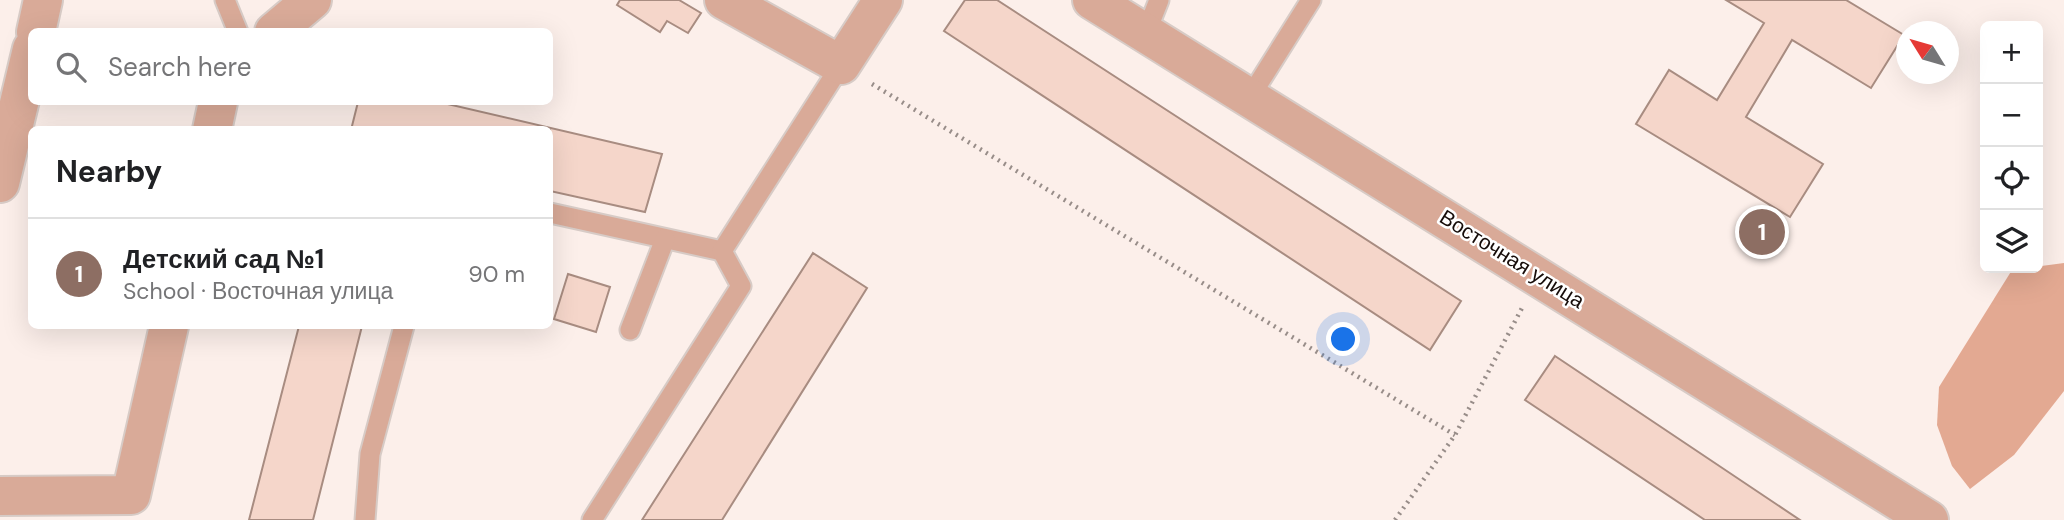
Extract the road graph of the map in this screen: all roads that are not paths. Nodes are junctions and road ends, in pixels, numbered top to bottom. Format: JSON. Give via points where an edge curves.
{"nodes":[{"id":1,"x":43,"y":0,"type":"edge"},
{"id":2,"x":225,"y":0,"type":"edge"},
{"id":3,"x":312,"y":0,"type":"edge"},
{"id":4,"x":724,"y":0,"type":"edge"},
{"id":5,"x":883,"y":0,"type":"edge"},
{"id":6,"x":1092,"y":0,"type":"edge"},
{"id":7,"x":1311,"y":0,"type":"edge"},
{"id":8,"x":1152,"y":17,"type":"edge"},
{"id":9,"x":37,"y":28,"type":"edge"},
{"id":10,"x":236,"y":28,"type":"edge"},
{"id":11,"x":279,"y":28,"type":"edge"},
{"id":12,"x":841,"y":65,"type":"junction"},
{"id":13,"x":28,"y":66,"type":"edge"},
{"id":14,"x":1250,"y":97,"type":"junction"},
{"id":15,"x":217,"y":105,"type":"edge"},
{"id":16,"x":213,"y":126,"type":"edge"},
{"id":17,"x":0,"y":183,"type":"edge"},
{"id":18,"x":553,"y":214,"type":"edge"},
{"id":19,"x":665,"y":239,"type":"junction"},
{"id":20,"x":722,"y":251,"type":"junction"},
{"id":21,"x":168,"y":329,"type":"edge"},
{"id":22,"x":403,"y":329,"type":"edge"},
{"id":23,"x":630,"y":330,"type":"dead end"},
{"id":24,"x":0,"y":496,"type":"edge"},
{"id":25,"x":365,"y":520,"type":"edge"},
{"id":26,"x":592,"y":520,"type":"edge"},
{"id":27,"x":1929,"y":520,"type":"edge"}],
"edges":[{"from":1,"to":9,"type":"street"},
{"from":2,"to":10,"type":"lane"},
{"from":3,"to":11,"type":"street"},
{"from":4,"to":12,"type":"street"},
{"from":5,"to":12,"type":"street"},
{"from":6,"to":8,"type":"street","name":"Восточная улица"},
{"from":7,"to":14,"type":"lane"},
{"from":8,"to":14,"type":"street","name":"Восточная улица"},
{"from":12,"to":20,"type":"lane"},
{"from":13,"to":17,"type":"street"},
{"from":14,"to":27,"type":"street","name":"Восточная улица"},
{"from":15,"to":16,"type":"street"},
{"from":18,"to":19,"type":"lane"},
{"from":19,"to":20,"type":"lane"},
{"from":19,"to":23,"type":"lane"},
{"from":20,"to":26,"type":"lane","via":[[741,286]]},
{"from":21,"to":24,"type":"street","via":[[131,495]]},
{"from":22,"to":25,"type":"lane","via":[[370,454]]}]}
